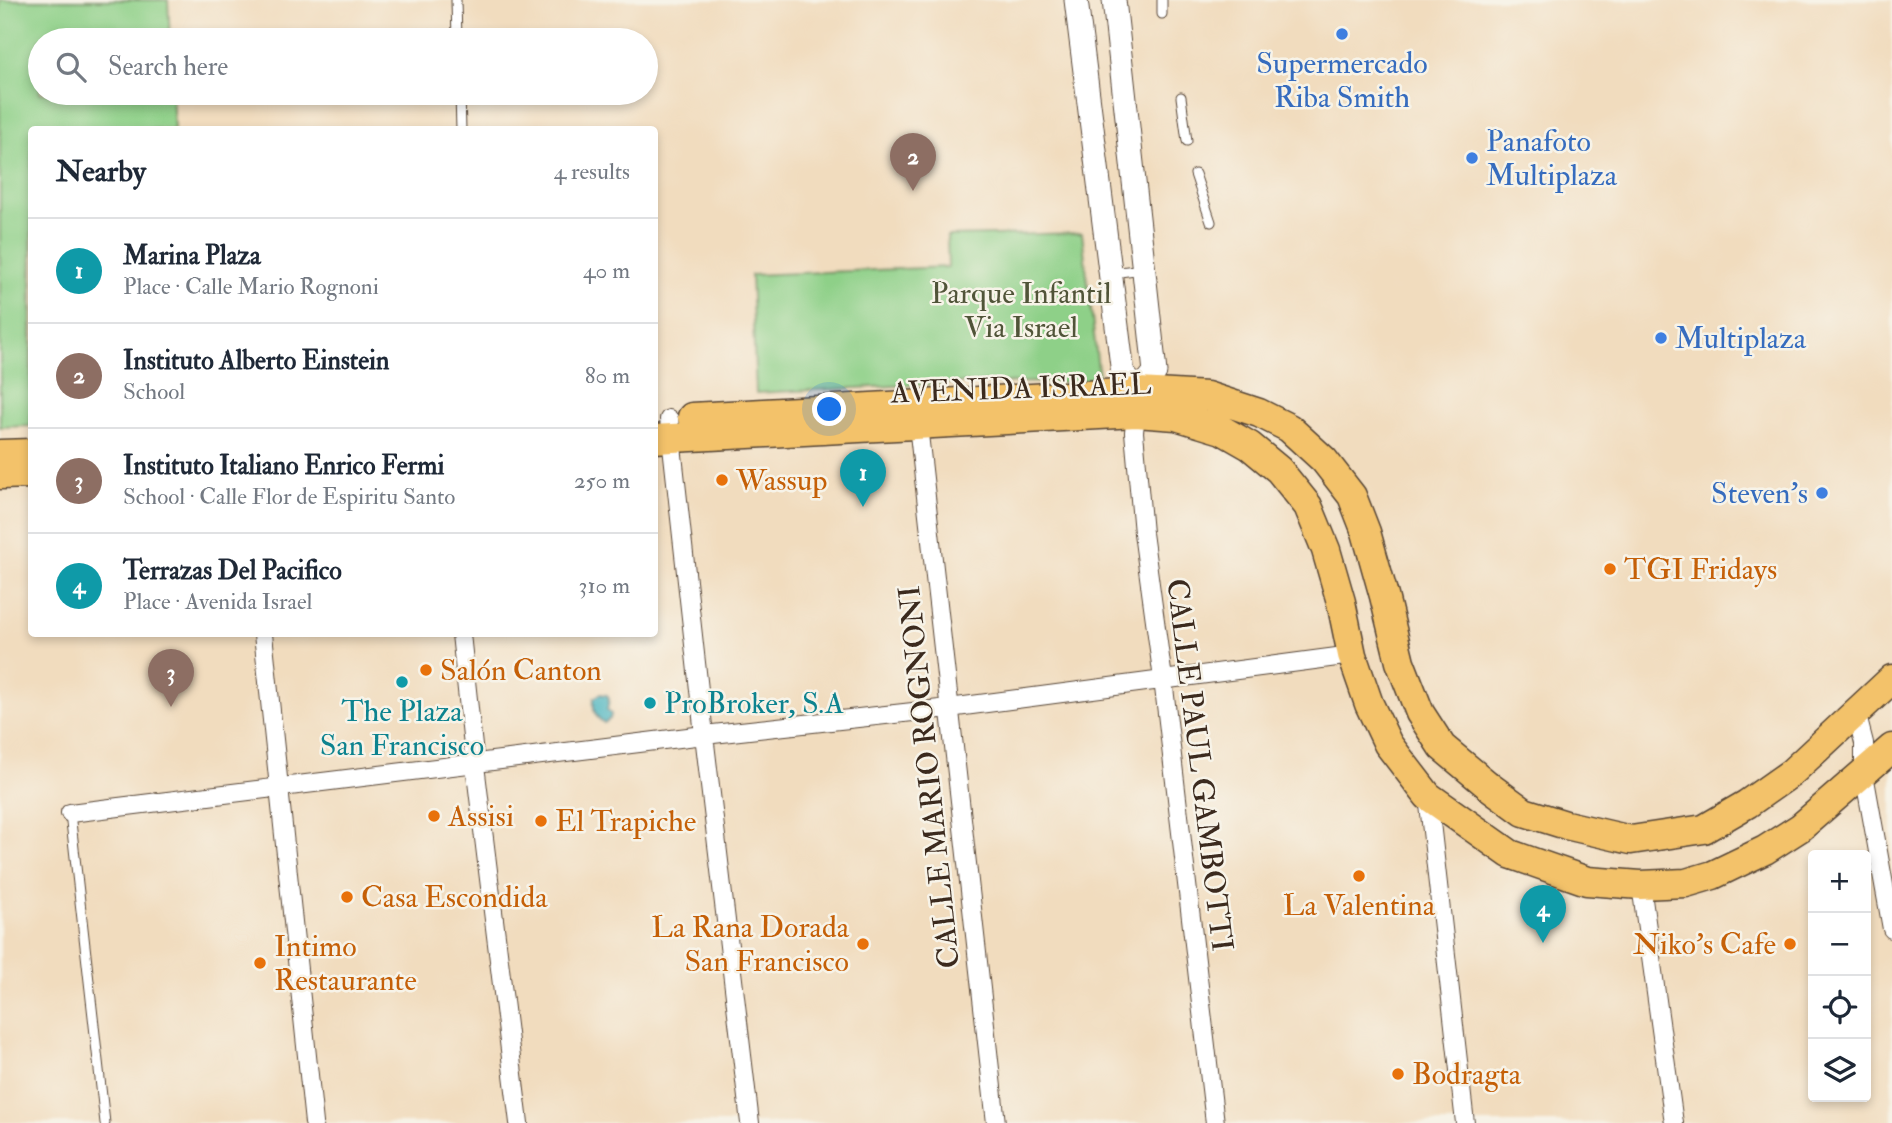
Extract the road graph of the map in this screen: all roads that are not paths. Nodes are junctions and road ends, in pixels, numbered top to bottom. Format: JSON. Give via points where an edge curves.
{"nodes":[{"id":1,"x":456,"y":0,"type":"edge"},
{"id":2,"x":1076,"y":0,"type":"edge"},
{"id":3,"x":1114,"y":0,"type":"edge"},
{"id":4,"x":1162,"y":0,"type":"edge"},
{"id":5,"x":1162,"y":13,"type":"dead end"},
{"id":6,"x":457,"y":28,"type":"edge"},
{"id":7,"x":1181,"y":97,"type":"dead end"},
{"id":8,"x":460,"y":105,"type":"edge"},
{"id":9,"x":461,"y":126,"type":"edge"},
{"id":10,"x":1187,"y":141,"type":"dead end"},
{"id":11,"x":1195,"y":174,"type":"dead end"},
{"id":12,"x":1211,"y":222,"type":"dead end"},
{"id":13,"x":1144,"y":269,"type":"junction"},
{"id":14,"x":1110,"y":273,"type":"junction"},
{"id":15,"x":1137,"y":402,"type":"junction"},
{"id":16,"x":918,"y":425,"type":"junction"},
{"id":17,"x":662,"y":429,"type":"edge"},
{"id":18,"x":28,"y":453,"type":"edge"},
{"id":19,"x":0,"y":454,"type":"edge"},
{"id":20,"x":28,"y":474,"type":"edge"},
{"id":21,"x":0,"y":475,"type":"edge"},
{"id":22,"x":263,"y":637,"type":"edge"},
{"id":23,"x":461,"y":637,"type":"edge"},
{"id":24,"x":1352,"y":655,"type":"junction"},
{"id":25,"x":1163,"y":679,"type":"junction"},
{"id":26,"x":1892,"y":679,"type":"edge"},
{"id":27,"x":949,"y":708,"type":"junction"},
{"id":28,"x":1856,"y":712,"type":"junction"},
{"id":29,"x":704,"y":735,"type":"junction"},
{"id":30,"x":1892,"y":748,"type":"edge"},
{"id":31,"x":475,"y":765,"type":"junction"},
{"id":32,"x":1864,"y":774,"type":"junction"},
{"id":33,"x":280,"y":786,"type":"junction"},
{"id":34,"x":1429,"y":796,"type":"junction"},
{"id":35,"x":70,"y":813,"type":"joint"},
{"id":36,"x":1641,"y":885,"type":"junction"},
{"id":37,"x":1892,"y":929,"type":"edge"},
{"id":38,"x":106,"y":1123,"type":"edge"},
{"id":39,"x":314,"y":1123,"type":"edge"},
{"id":40,"x":519,"y":1123,"type":"edge"},
{"id":41,"x":750,"y":1123,"type":"edge"},
{"id":42,"x":996,"y":1123,"type":"edge"},
{"id":43,"x":1215,"y":1123,"type":"edge"},
{"id":44,"x":1465,"y":1123,"type":"edge"},
{"id":45,"x":1674,"y":1123,"type":"edge"}],
"edges":[{"from":1,"to":6,"type":"lane"},
{"from":2,"to":14,"type":"street"},
{"from":3,"to":13,"type":"street"},
{"from":4,"to":5,"type":"lane"},
{"from":7,"to":10,"type":"lane"},
{"from":8,"to":9,"type":"lane"},
{"from":11,"to":12,"type":"lane"},
{"from":13,"to":14,"type":"lane"},
{"from":13,"to":15,"type":"street","via":[[1155,372]]},
{"from":14,"to":15,"type":"street","via":[[1123,374]]},
{"from":15,"to":16,"type":"main road","name":"AVENIDA ISRAEL"},
{"from":15,"to":17,"type":"main road","name":"AVENIDA ISRAEL"},
{"from":15,"to":24,"type":"main road","name":"AVENIDA ISRAEL","via":[[1222,430],[1279,470],[1308,506],[1326,550]]},
{"from":15,"to":25,"type":"street","name":"CALLE PAUL GAMBOTTI","via":[[1134,432],[1143,533]]},
{"from":15,"to":28,"type":"main road","name":"AVENIDA ISRAEL","via":[[1207,396],[1289,428],[1324,460],[1352,496],[1400,662],[1420,713],[1442,747],[1524,812],[1631,840],[1704,829],[1791,773]]},
{"from":16,"to":17,"type":"main road","name":"AVENIDA ISRAEL"},
{"from":16,"to":27,"type":"street","name":"CALLE MARIO ROGNONI"},
{"from":17,"to":29,"type":"street"},
{"from":18,"to":19,"type":"main road"},
{"from":20,"to":21,"type":"main road"},
{"from":22,"to":33,"type":"street"},
{"from":23,"to":31,"type":"street"},
{"from":24,"to":25,"type":"street"},
{"from":24,"to":34,"type":"main road","name":"AVENIDA ISRAEL","via":[[1388,744]]},
{"from":25,"to":27,"type":"street"},
{"from":25,"to":43,"type":"street","name":"CALLE PAUL GAMBOTTI"},
{"from":26,"to":28,"type":"main road"},
{"from":27,"to":29,"type":"street"},
{"from":27,"to":42,"type":"street","name":"CALLE MARIO ROGNONI"},
{"from":28,"to":32,"type":"street","via":[[1864,743]]},
{"from":29,"to":31,"type":"street"},
{"from":29,"to":41,"type":"street"},
{"from":30,"to":32,"type":"main road","name":"AVENIDA ISRAEL"},
{"from":31,"to":33,"type":"street"},
{"from":31,"to":40,"type":"street"},
{"from":32,"to":36,"type":"main road","name":"AVENIDA ISRAEL","via":[[1801,827],[1765,850],[1686,883]]},
{"from":32,"to":37,"type":"street"},
{"from":33,"to":35,"type":"street"},
{"from":33,"to":39,"type":"street"},
{"from":34,"to":36,"type":"main road","name":"AVENIDA ISRAEL","via":[[1510,855],[1587,881]]},
{"from":34,"to":44,"type":"street"},
{"from":35,"to":38,"type":"lane"},
{"from":36,"to":45,"type":"street"}]}
